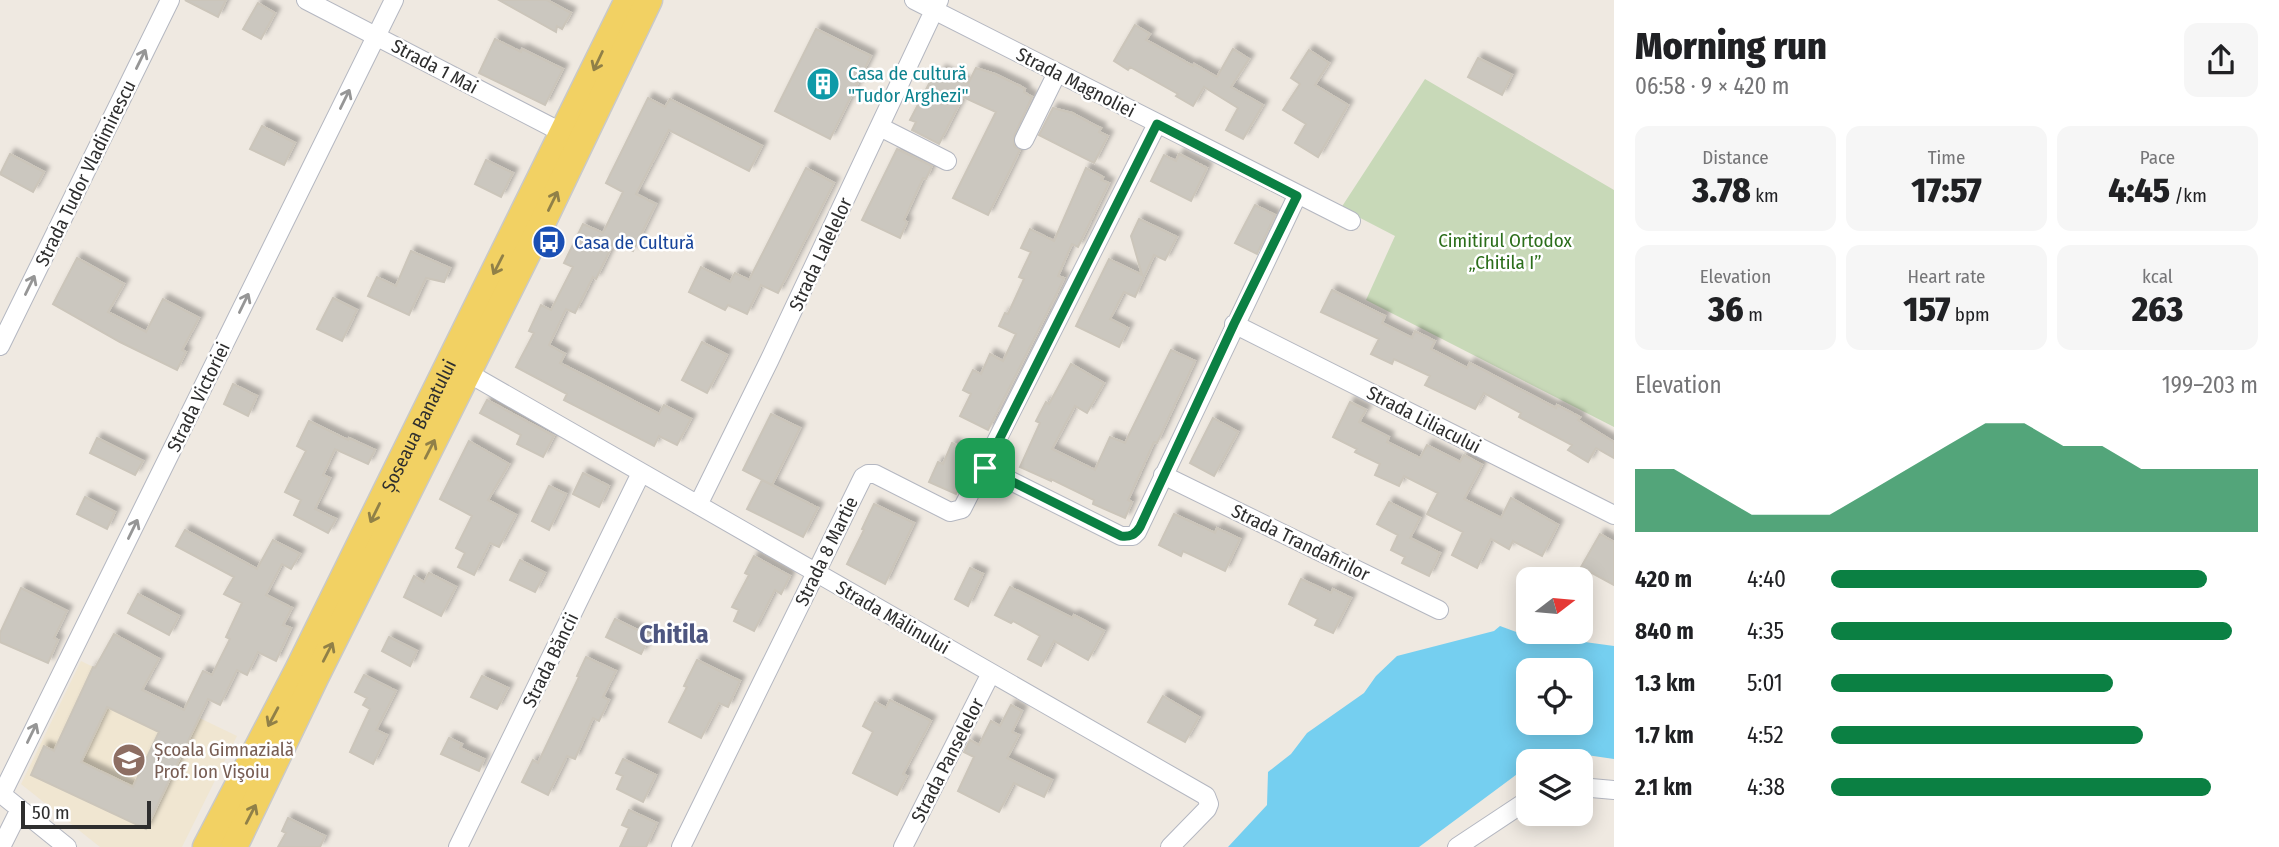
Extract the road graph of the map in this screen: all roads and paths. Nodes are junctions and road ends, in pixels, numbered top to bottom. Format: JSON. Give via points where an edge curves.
{"nodes":[{"id":1,"x":170,"y":0,"type":"edge"},
{"id":2,"x":306,"y":0,"type":"edge"},
{"id":3,"x":394,"y":0,"type":"edge"},
{"id":4,"x":628,"y":0,"type":"edge"},
{"id":5,"x":649,"y":0,"type":"edge"},
{"id":6,"x":914,"y":0,"type":"edge"},
{"id":7,"x":936,"y":5,"type":"edge"},
{"id":8,"x":376,"y":35,"type":"junction"},
{"id":9,"x":1057,"y":73,"type":"junction"},
{"id":10,"x":1157,"y":124,"type":"junction"},
{"id":11,"x":880,"y":127,"type":"junction"},
{"id":12,"x":563,"y":133,"type":"junction"},
{"id":13,"x":1024,"y":140,"type":"dead end"},
{"id":14,"x":947,"y":161,"type":"dead end"},
{"id":15,"x":1297,"y":196,"type":"junction"},
{"id":16,"x":1350,"y":221,"type":"dead end"},
{"id":17,"x":1234,"y":324,"type":"junction"},
{"id":18,"x":0,"y":346,"type":"edge"},
{"id":19,"x":468,"y":373,"type":"junction"},
{"id":20,"x":985,"y":468,"type":"junction"},
{"id":21,"x":641,"y":473,"type":"junction"},
{"id":22,"x":1163,"y":475,"type":"junction"},
{"id":23,"x":698,"y":505,"type":"junction"},
{"id":24,"x":1614,"y":515,"type":"edge"},
{"id":25,"x":815,"y":572,"type":"junction"},
{"id":26,"x":1440,"y":610,"type":"dead end"},
{"id":27,"x":991,"y":673,"type":"junction"},
{"id":28,"x":1593,"y":788,"type":"edge"},
{"id":29,"x":1614,"y":790,"type":"edge"},
{"id":30,"x":1,"y":793,"type":"edge"},
{"id":31,"x":1516,"y":808,"type":"edge"},
{"id":32,"x":20,"y":809,"type":"junction"},
{"id":33,"x":1,"y":847,"type":"edge"},
{"id":34,"x":67,"y":847,"type":"edge"},
{"id":35,"x":206,"y":847,"type":"edge"},
{"id":36,"x":234,"y":847,"type":"edge"},
{"id":37,"x":458,"y":847,"type":"edge"},
{"id":38,"x":681,"y":847,"type":"edge"},
{"id":39,"x":903,"y":847,"type":"edge"},
{"id":40,"x":1170,"y":847,"type":"edge"},
{"id":41,"x":1457,"y":847,"type":"edge"}],
"edges":[{"from":18,"to":1,"type":"street","name":"Strada Tudor Vladimirescu","one_way":true},
{"from":2,"to":8,"type":"street","name":"Strada 1 Mai"},
{"from":3,"to":8,"type":"street","name":"Strada Victoriei"},
{"from":4,"to":12,"type":"main road","name":"Șoseaua Banatului","one_way":true},
{"from":19,"to":5,"type":"main road","name":"Șoseaua Banatului","one_way":true},
{"from":6,"to":7,"type":"street","name":"Strada Magnoliei"},
{"from":7,"to":9,"type":"street","name":"Strada Magnoliei"},
{"from":7,"to":11,"type":"street","name":"Strada Lalelelor"},
{"from":8,"to":12,"type":"street","name":"Strada 1 Mai"},
{"from":30,"to":8,"type":"street","name":"Strada Victoriei","one_way":true},
{"from":9,"to":10,"type":"street","name":"Strada Magnoliei"},
{"from":9,"to":13,"type":"street"},
{"from":10,"to":15,"type":"street","name":"Strada Magnoliei"},
{"from":10,"to":20,"type":"street","name":"Strada 8 Martie"},
{"from":11,"to":14,"type":"street"},
{"from":11,"to":23,"type":"street","name":"Strada Lalelelor"},
{"from":12,"to":35,"type":"main road","name":"Șoseaua Banatului","one_way":true},
{"from":15,"to":16,"type":"street","name":"Strada Magnoliei"},
{"from":15,"to":17,"type":"street"},
{"from":17,"to":22,"type":"street"},
{"from":17,"to":24,"type":"street","name":"Strada Liliacului"},
{"from":19,"to":21,"type":"street","name":"Strada Mălinului"},
{"from":36,"to":19,"type":"main road","name":"Șoseaua Banatului","one_way":true},
{"from":20,"to":22,"type":"street","via":[[1126,537],[1140,527]]},
{"from":20,"to":25,"type":"street","name":"Strada 8 Martie","via":[[965,505],[954,512],[875,474],[863,477]]},
{"from":21,"to":23,"type":"street","name":"Strada Mălinului"},
{"from":21,"to":37,"type":"street","name":"Strada Băncii"},
{"from":22,"to":26,"type":"street","name":"Strada Trandafirilor"},
{"from":23,"to":25,"type":"street","name":"Strada Mălinului"},
{"from":25,"to":27,"type":"street","name":"Strada Mălinului"},
{"from":25,"to":38,"type":"street","name":"Strada 8 Martie"},
{"from":27,"to":39,"type":"street","name":"Strada Panselelor"},
{"from":27,"to":40,"type":"street","name":"Strada Mălinului","via":[[1206,796],[1207,809]]},
{"from":28,"to":29,"type":"street"},
{"from":30,"to":32,"type":"street"},
{"from":31,"to":41,"type":"street"},
{"from":32,"to":33,"type":"street"},
{"from":32,"to":34,"type":"street"}]}
